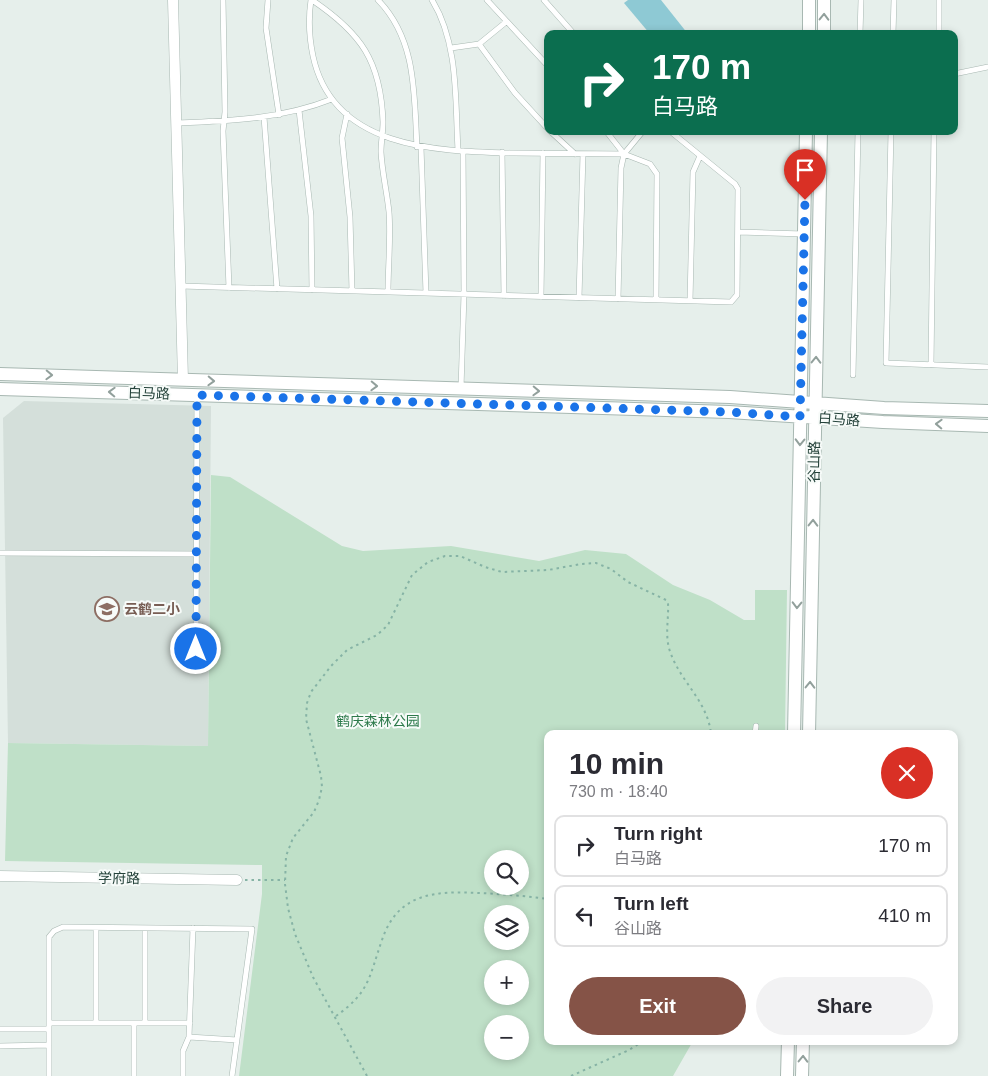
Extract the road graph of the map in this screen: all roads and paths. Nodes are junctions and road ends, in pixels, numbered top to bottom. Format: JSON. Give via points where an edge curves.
{"nodes":[{"id":1,"x":173,"y":0,"type":"edge"},
{"id":2,"x":223,"y":0,"type":"edge"},
{"id":3,"x":268,"y":0,"type":"edge"},
{"id":4,"x":312,"y":0,"type":"edge"},
{"id":5,"x":378,"y":0,"type":"edge"},
{"id":6,"x":432,"y":0,"type":"edge"},
{"id":7,"x":487,"y":0,"type":"edge"},
{"id":8,"x":544,"y":0,"type":"edge"},
{"id":9,"x":809,"y":0,"type":"edge"},
{"id":10,"x":824,"y":0,"type":"edge"},
{"id":11,"x":861,"y":0,"type":"edge"},
{"id":12,"x":894,"y":0,"type":"edge"},
{"id":13,"x":939,"y":0,"type":"edge"},
{"id":14,"x":506,"y":22,"type":"junction"},
{"id":15,"x":570,"y":30,"type":"edge"},
{"id":16,"x":808,"y":30,"type":"edge"},
{"id":17,"x":824,"y":30,"type":"edge"},
{"id":18,"x":860,"y":30,"type":"edge"},
{"id":19,"x":893,"y":30,"type":"edge"},
{"id":20,"x":939,"y":30,"type":"edge"},
{"id":21,"x":479,"y":44,"type":"junction"},
{"id":22,"x":450,"y":48,"type":"junction"},
{"id":23,"x":544,"y":62,"type":"edge"},
{"id":24,"x":988,"y":67,"type":"edge"},
{"id":25,"x":958,"y":73,"type":"edge"},
{"id":26,"x":332,"y":98,"type":"junction"},
{"id":27,"x":300,"y":110,"type":"junction"},
{"id":28,"x":347,"y":114,"type":"junction"},
{"id":29,"x":279,"y":115,"type":"junction"},
{"id":30,"x":264,"y":117,"type":"junction"},
{"id":31,"x":224,"y":121,"type":"junction"},
{"id":32,"x":177,"y":123,"type":"junction"},
{"id":33,"x":544,"y":125,"type":"edge"},
{"id":34,"x":554,"y":135,"type":"edge"},
{"id":35,"x":609,"y":135,"type":"edge"},
{"id":36,"x":641,"y":135,"type":"edge"},
{"id":37,"x":675,"y":135,"type":"edge"},
{"id":38,"x":806,"y":135,"type":"edge"},
{"id":39,"x":821,"y":135,"type":"edge"},
{"id":40,"x":858,"y":135,"type":"edge"},
{"id":41,"x":891,"y":135,"type":"edge"},
{"id":42,"x":934,"y":135,"type":"edge"},
{"id":43,"x":382,"y":136,"type":"junction"},
{"id":44,"x":419,"y":147,"type":"junction"},
{"id":45,"x":461,"y":151,"type":"junction"},
{"id":46,"x":502,"y":152,"type":"junction"},
{"id":47,"x":543,"y":153,"type":"junction"},
{"id":48,"x":575,"y":154,"type":"junction"},
{"id":49,"x":583,"y":154,"type":"junction"},
{"id":50,"x":624,"y":154,"type":"junction"},
{"id":51,"x":700,"y":156,"type":"junction"},
{"id":52,"x":738,"y":232,"type":"junction"},
{"id":53,"x":804,"y":234,"type":"junction"},
{"id":54,"x":181,"y":286,"type":"junction"},
{"id":55,"x":229,"y":288,"type":"junction"},
{"id":56,"x":277,"y":289,"type":"junction"},
{"id":57,"x":312,"y":290,"type":"junction"},
{"id":58,"x":352,"y":291,"type":"junction"},
{"id":59,"x":388,"y":292,"type":"junction"},
{"id":60,"x":426,"y":293,"type":"junction"},
{"id":61,"x":464,"y":294,"type":"junction"},
{"id":62,"x":504,"y":296,"type":"junction"},
{"id":63,"x":541,"y":297,"type":"junction"},
{"id":64,"x":579,"y":298,"type":"junction"},
{"id":65,"x":618,"y":299,"type":"junction"},
{"id":66,"x":656,"y":300,"type":"junction"},
{"id":67,"x":690,"y":301,"type":"junction"},
{"id":68,"x":930,"y":365,"type":"junction"},
{"id":69,"x":988,"y":367,"type":"edge"},
{"id":70,"x":0,"y":374,"type":"edge"},
{"id":71,"x":853,"y":374,"type":"dead end"},
{"id":72,"x":183,"y":380,"type":"junction"},
{"id":73,"x":0,"y":388,"type":"edge"},
{"id":74,"x":461,"y":389,"type":"junction"},
{"id":75,"x":197,"y":395,"type":"junction"},
{"id":76,"x":800,"y":402,"type":"junction"},
{"id":77,"x":816,"y":403,"type":"junction"},
{"id":78,"x":988,"y":411,"type":"edge"},
{"id":79,"x":800,"y":417,"type":"junction"},
{"id":80,"x":815,"y":418,"type":"junction"},
{"id":81,"x":988,"y":426,"type":"edge"},
{"id":82,"x":0,"y":553,"type":"edge"},
{"id":83,"x":196,"y":554,"type":"junction"},
{"id":84,"x":196,"y":649,"type":"dead end"},
{"id":85,"x":756,"y":726,"type":"dead end"},
{"id":86,"x":710,"y":730,"type":"edge"},
{"id":87,"x":756,"y":730,"type":"edge"},
{"id":88,"x":794,"y":730,"type":"edge"},
{"id":89,"x":809,"y":730,"type":"edge"},
{"id":90,"x":0,"y":876,"type":"edge"},
{"id":91,"x":237,"y":880,"type":"joint"},
{"id":92,"x":285,"y":880,"type":"junction"},
{"id":93,"x":544,"y":899,"type":"edge"},
{"id":94,"x":96,"y":928,"type":"junction"},
{"id":95,"x":145,"y":928,"type":"junction"},
{"id":96,"x":193,"y":928,"type":"junction"},
{"id":97,"x":336,"y":1016,"type":"junction"},
{"id":98,"x":49,"y":1023,"type":"junction"},
{"id":99,"x":96,"y":1023,"type":"junction"},
{"id":100,"x":134,"y":1023,"type":"junction"},
{"id":101,"x":145,"y":1023,"type":"junction"},
{"id":102,"x":190,"y":1023,"type":"junction"},
{"id":103,"x":49,"y":1029,"type":"junction"},
{"id":104,"x":0,"y":1030,"type":"edge"},
{"id":105,"x":189,"y":1037,"type":"junction"},
{"id":106,"x":237,"y":1040,"type":"junction"},
{"id":107,"x":637,"y":1045,"type":"edge"},
{"id":108,"x":788,"y":1045,"type":"edge"},
{"id":109,"x":803,"y":1045,"type":"edge"},
{"id":110,"x":0,"y":1046,"type":"edge"},
{"id":111,"x":49,"y":1046,"type":"junction"},
{"id":112,"x":49,"y":1076,"type":"edge"},
{"id":113,"x":134,"y":1076,"type":"edge"},
{"id":114,"x":183,"y":1076,"type":"edge"},
{"id":115,"x":232,"y":1076,"type":"edge"},
{"id":116,"x":367,"y":1076,"type":"edge"},
{"id":117,"x":572,"y":1076,"type":"edge"},
{"id":118,"x":787,"y":1076,"type":"edge"},
{"id":119,"x":802,"y":1076,"type":"edge"}],
"edges":[{"from":1,"to":32,"type":"street"},
{"from":2,"to":31,"type":"lane"},
{"from":3,"to":29,"type":"lane","via":[[266,28]]},
{"from":4,"to":26,"type":"lane","via":[[309,33],[316,71]]},
{"from":4,"to":43,"type":"lane","via":[[346,25],[368,54],[380,92]]},
{"from":5,"to":44,"type":"lane","via":[[396,23],[410,59]]},
{"from":6,"to":22,"type":"lane","via":[[443,21]]},
{"from":7,"to":14,"type":"lane"},
{"from":8,"to":15,"type":"lane"},
{"from":9,"to":16,"type":"street"},
{"from":17,"to":10,"type":"street","one_way":true},
{"from":11,"to":18,"type":"lane"},
{"from":12,"to":19,"type":"lane"},
{"from":13,"to":20,"type":"lane"},
{"from":14,"to":21,"type":"lane"},
{"from":14,"to":23,"type":"lane"},
{"from":21,"to":22,"type":"lane"},
{"from":21,"to":33,"type":"lane","via":[[515,93]]},
{"from":22,"to":45,"type":"lane"},
{"from":24,"to":25,"type":"lane"},
{"from":26,"to":27,"type":"lane"},
{"from":26,"to":28,"type":"lane"},
{"from":27,"to":29,"type":"lane"},
{"from":27,"to":57,"type":"lane","via":[[311,216]]},
{"from":28,"to":43,"type":"lane"},
{"from":28,"to":58,"type":"lane","via":[[342,138],[350,218]]},
{"from":29,"to":30,"type":"lane"},
{"from":30,"to":31,"type":"lane"},
{"from":30,"to":56,"type":"lane"},
{"from":31,"to":32,"type":"lane"},
{"from":31,"to":55,"type":"lane"},
{"from":32,"to":54,"type":"street"},
{"from":34,"to":48,"type":"lane"},
{"from":35,"to":50,"type":"lane"},
{"from":36,"to":50,"type":"lane"},
{"from":37,"to":51,"type":"lane"},
{"from":38,"to":53,"type":"street","name":"谷山路"},
{"from":77,"to":39,"type":"street","name":"谷山路","one_way":true},
{"from":40,"to":71,"type":"lane"},
{"from":41,"to":68,"type":"lane","via":[[886,363]]},
{"from":42,"to":68,"type":"lane"},
{"from":43,"to":44,"type":"lane"},
{"from":43,"to":59,"type":"lane","via":[[389,214]]},
{"from":44,"to":45,"type":"lane"},
{"from":44,"to":60,"type":"lane"},
{"from":45,"to":46,"type":"lane"},
{"from":45,"to":61,"type":"lane"},
{"from":46,"to":47,"type":"lane"},
{"from":46,"to":62,"type":"lane"},
{"from":47,"to":48,"type":"lane"},
{"from":47,"to":63,"type":"lane"},
{"from":48,"to":49,"type":"lane"},
{"from":49,"to":50,"type":"lane"},
{"from":49,"to":64,"type":"lane"},
{"from":50,"to":65,"type":"lane"},
{"from":50,"to":66,"type":"lane","via":[[650,164],[657,174]]},
{"from":51,"to":52,"type":"lane","via":[[737,186]]},
{"from":51,"to":67,"type":"lane","via":[[693,172]]},
{"from":52,"to":53,"type":"lane"},
{"from":52,"to":67,"type":"lane","via":[[737,295],[731,302]]},
{"from":53,"to":76,"type":"street","name":"谷山路"},
{"from":54,"to":55,"type":"lane"},
{"from":54,"to":72,"type":"street"},
{"from":55,"to":56,"type":"lane"},
{"from":56,"to":57,"type":"lane"},
{"from":57,"to":58,"type":"lane"},
{"from":58,"to":59,"type":"lane"},
{"from":59,"to":60,"type":"lane"},
{"from":60,"to":61,"type":"lane"},
{"from":61,"to":62,"type":"lane"},
{"from":61,"to":74,"type":"lane"},
{"from":62,"to":63,"type":"lane"},
{"from":63,"to":64,"type":"lane"},
{"from":64,"to":65,"type":"lane"},
{"from":65,"to":66,"type":"lane"},
{"from":66,"to":67,"type":"lane"},
{"from":68,"to":69,"type":"lane"},
{"from":70,"to":72,"type":"street","name":"白马路","one_way":true},
{"from":72,"to":74,"type":"street","name":"白马路","one_way":true},
{"from":75,"to":73,"type":"street","name":"白马路","one_way":true},
{"from":74,"to":76,"type":"street","name":"白马路","one_way":true},
{"from":75,"to":79,"type":"street","name":"白马路"},
{"from":75,"to":83,"type":"lane"},
{"from":76,"to":77,"type":"street","name":"白马路"},
{"from":76,"to":79,"type":"street","name":"谷山路"},
{"from":77,"to":78,"type":"street","name":"白马路"},
{"from":77,"to":80,"type":"street","name":"谷山路"},
{"from":79,"to":80,"type":"street","name":"白马路"},
{"from":79,"to":88,"type":"street","name":"谷山路","one_way":true},
{"from":81,"to":80,"type":"street","name":"白马路","one_way":true},
{"from":89,"to":80,"type":"street","name":"谷山路","one_way":true},
{"from":82,"to":83,"type":"lane"},
{"from":83,"to":84,"type":"lane"},
{"from":85,"to":87,"type":"lane"},
{"from":86,"to":92,"type":"path","via":[[706,712],[670,654],[666,600],[596,564],[502,572],[460,556],[436,558],[412,575],[388,625],[377,636],[347,650],[311,692],[306,719],[322,787],[314,812],[290,844]]},
{"from":90,"to":91,"type":"street","name":"学府路"},
{"from":91,"to":92,"type":"path"},
{"from":92,"to":97,"type":"path","via":[[290,918],[301,950]]},
{"from":93,"to":97,"type":"path","via":[[445,891],[406,905],[393,916],[385,930],[361,995]]},
{"from":94,"to":95,"type":"lane"},
{"from":94,"to":98,"type":"lane","via":[[60,928],[49,936]]},
{"from":94,"to":99,"type":"lane"},
{"from":95,"to":96,"type":"lane"},
{"from":95,"to":101,"type":"lane"},
{"from":96,"to":102,"type":"lane"},
{"from":96,"to":106,"type":"lane","via":[[252,929]]},
{"from":97,"to":116,"type":"path"},
{"from":98,"to":99,"type":"lane"},
{"from":98,"to":103,"type":"lane"},
{"from":99,"to":100,"type":"lane"},
{"from":100,"to":101,"type":"lane"},
{"from":100,"to":113,"type":"lane"},
{"from":101,"to":102,"type":"lane"},
{"from":102,"to":105,"type":"lane"},
{"from":103,"to":104,"type":"lane"},
{"from":103,"to":111,"type":"lane"},
{"from":105,"to":106,"type":"lane"},
{"from":105,"to":114,"type":"lane","via":[[183,1051]]},
{"from":106,"to":115,"type":"lane"},
{"from":107,"to":117,"type":"path"},
{"from":108,"to":118,"type":"street"},
{"from":119,"to":109,"type":"street","one_way":true},
{"from":110,"to":111,"type":"lane"},
{"from":111,"to":112,"type":"lane"}]}
